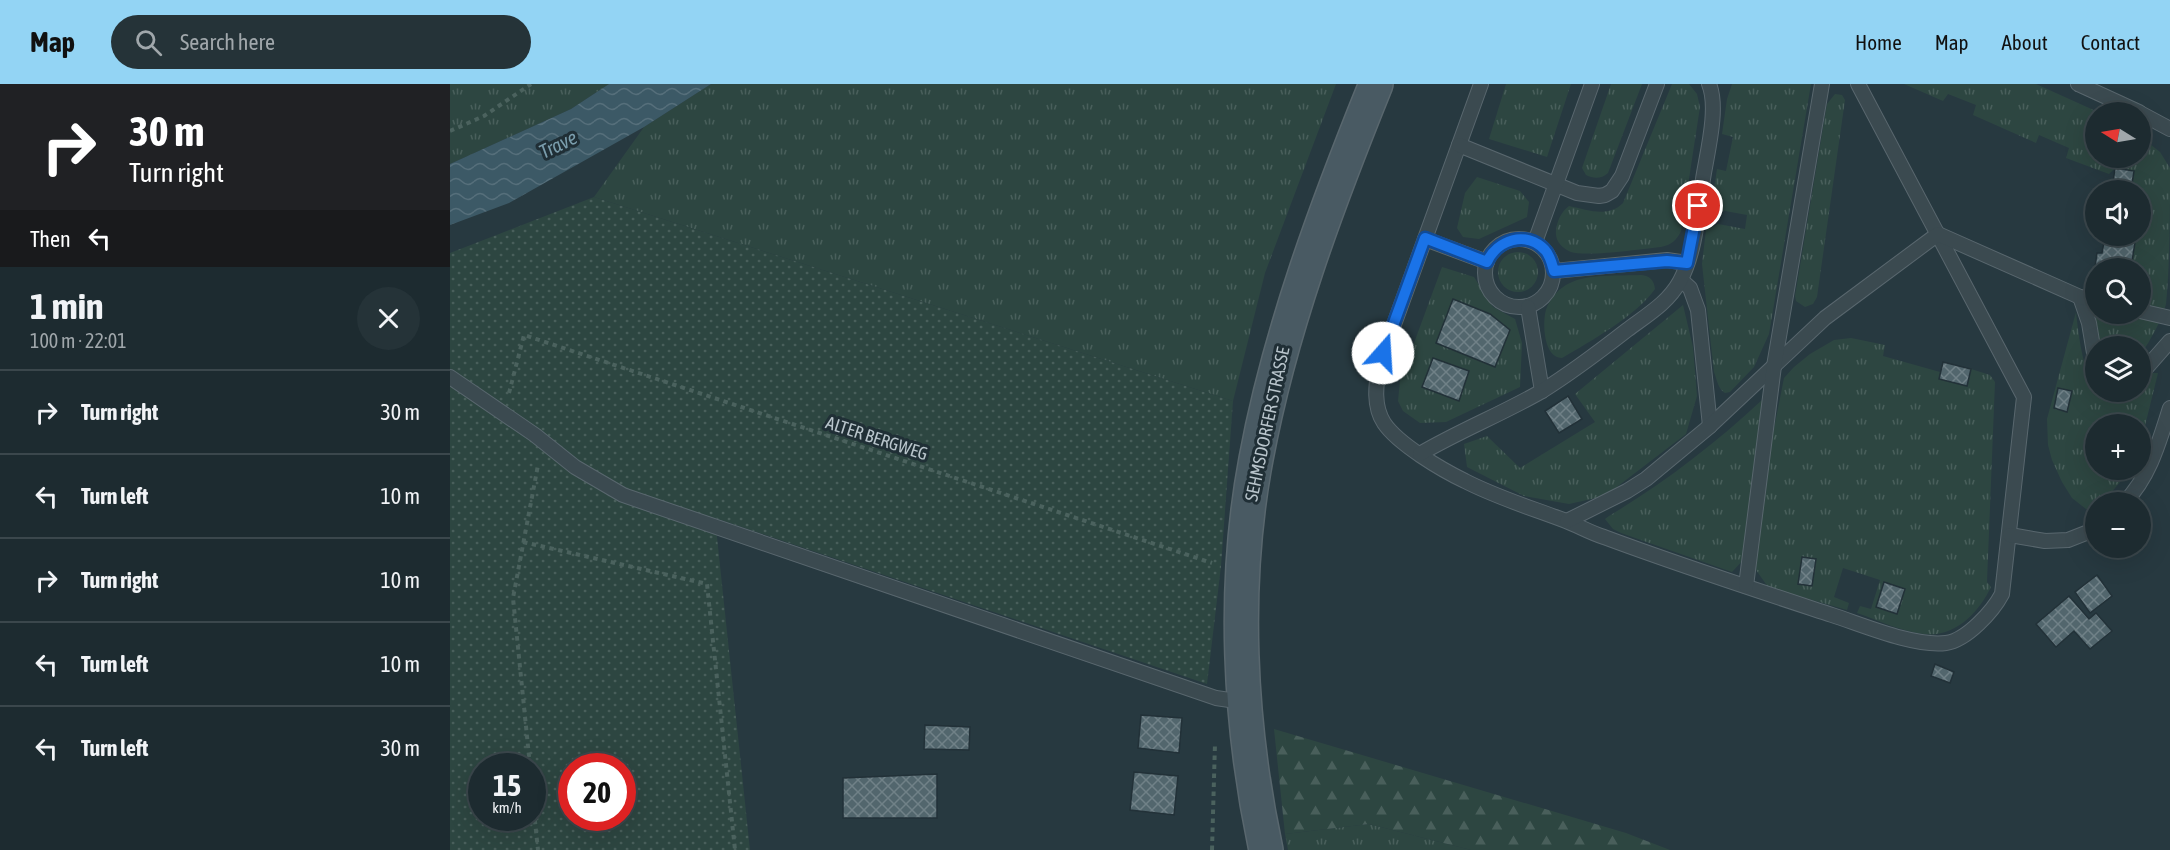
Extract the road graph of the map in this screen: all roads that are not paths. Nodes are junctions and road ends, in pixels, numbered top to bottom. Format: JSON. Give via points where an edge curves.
{"nodes":[{"id":1,"x":1376,"y":84,"type":"edge"},
{"id":2,"x":1481,"y":84,"type":"edge"},
{"id":3,"x":1592,"y":84,"type":"edge"},
{"id":4,"x":1657,"y":84,"type":"edge"},
{"id":5,"x":1709,"y":84,"type":"edge"},
{"id":6,"x":1822,"y":84,"type":"edge"},
{"id":7,"x":1858,"y":84,"type":"edge"},
{"id":8,"x":2078,"y":84,"type":"edge"},
{"id":9,"x":2116,"y":102,"type":"edge"},
{"id":10,"x":2151,"y":119,"type":"edge"},
{"id":11,"x":2170,"y":129,"type":"edge"},
{"id":12,"x":1459,"y":145,"type":"junction"},
{"id":13,"x":1557,"y":186,"type":"junction"},
{"id":14,"x":1938,"y":234,"type":"junction"},
{"id":15,"x":1425,"y":238,"type":"junction"},
{"id":16,"x":1535,"y":242,"type":"junction"},
{"id":17,"x":1487,"y":262,"type":"junction"},
{"id":18,"x":1687,"y":263,"type":"junction"},
{"id":19,"x":1554,"y":271,"type":"junction"},
{"id":20,"x":1680,"y":280,"type":"junction"},
{"id":21,"x":2080,"y":297,"type":"junction"},
{"id":22,"x":2085,"y":298,"type":"edge"},
{"id":23,"x":1528,"y":306,"type":"junction"},
{"id":24,"x":2151,"y":314,"type":"edge"},
{"id":25,"x":2170,"y":318,"type":"edge"},
{"id":26,"x":2091,"y":336,"type":"edge"},
{"id":27,"x":2170,"y":340,"type":"edge"},
{"id":28,"x":2151,"y":362,"type":"edge"},
{"id":29,"x":1774,"y":366,"type":"junction"},
{"id":30,"x":450,"y":377,"type":"edge"},
{"id":31,"x":1542,"y":391,"type":"junction"},
{"id":32,"x":2170,"y":408,"type":"edge"},
{"id":33,"x":1710,"y":426,"type":"junction"},
{"id":34,"x":1420,"y":454,"type":"junction"},
{"id":35,"x":2135,"y":492,"type":"edge"},
{"id":36,"x":1567,"y":521,"type":"junction"},
{"id":37,"x":2085,"y":533,"type":"edge"},
{"id":38,"x":2010,"y":535,"type":"junction"},
{"id":39,"x":1746,"y":586,"type":"junction"},
{"id":40,"x":1230,"y":700,"type":"junction"},
{"id":41,"x":1266,"y":850,"type":"edge"}],
"edges":[{"from":1,"to":40,"type":"main road","name":"SEHMSDORFER STRASSE","via":[[1294,307],[1260,440]]},
{"from":2,"to":12,"type":"lane"},
{"from":3,"to":13,"type":"lane"},
{"from":4,"to":13,"type":"lane","via":[[1622,176],[1612,190],[1599,196]]},
{"from":5,"to":18,"type":"lane","via":[[1710,134]]},
{"from":6,"to":29,"type":"lane"},
{"from":7,"to":14,"type":"lane"},
{"from":8,"to":9,"type":"lane"},
{"from":10,"to":11,"type":"lane"},
{"from":12,"to":13,"type":"lane"},
{"from":12,"to":15,"type":"lane"},
{"from":13,"to":16,"type":"lane"},
{"from":14,"to":21,"type":"lane"},
{"from":14,"to":29,"type":"lane","via":[[1825,318]]},
{"from":14,"to":38,"type":"lane","via":[[2024,397]]},
{"from":15,"to":17,"type":"lane"},
{"from":15,"to":34,"type":"lane","via":[[1387,340],[1376,391],[1379,413],[1385,423]]},
{"from":16,"to":17,"type":"lane","via":[[1519,239],[1502,243]]},
{"from":16,"to":19,"type":"lane","via":[[1545,250]]},
{"from":17,"to":23,"type":"lane","via":[[1486,282],[1496,300],[1514,308]]},
{"from":18,"to":19,"type":"lane","via":[[1667,261]]},
{"from":18,"to":20,"type":"lane"},
{"from":19,"to":23,"type":"lane","via":[[1550,291]]},
{"from":20,"to":31,"type":"lane","via":[[1662,304]]},
{"from":20,"to":33,"type":"lane","via":[[1690,288],[1698,310]]},
{"from":21,"to":22,"type":"lane"},
{"from":21,"to":26,"type":"lane"},
{"from":23,"to":31,"type":"lane"},
{"from":24,"to":25,"type":"lane"},
{"from":27,"to":28,"type":"lane"},
{"from":29,"to":33,"type":"lane"},
{"from":29,"to":39,"type":"lane"},
{"from":30,"to":40,"type":"lane","via":[[575,467],[623,495]]},
{"from":31,"to":34,"type":"lane"},
{"from":32,"to":35,"type":"lane","via":[[2152,464]]},
{"from":33,"to":36,"type":"lane","via":[[1646,479]]},
{"from":34,"to":36,"type":"lane","via":[[1465,481]]},
{"from":36,"to":39,"type":"lane","via":[[1602,537]]},
{"from":37,"to":38,"type":"lane","via":[[2045,542]]},
{"from":38,"to":39,"type":"lane","via":[[2002,594],[1995,607],[1957,640],[1948,643],[1925,643]]},
{"from":40,"to":41,"type":"main road","name":"SEHMSDORFER STRASSE"}]}
